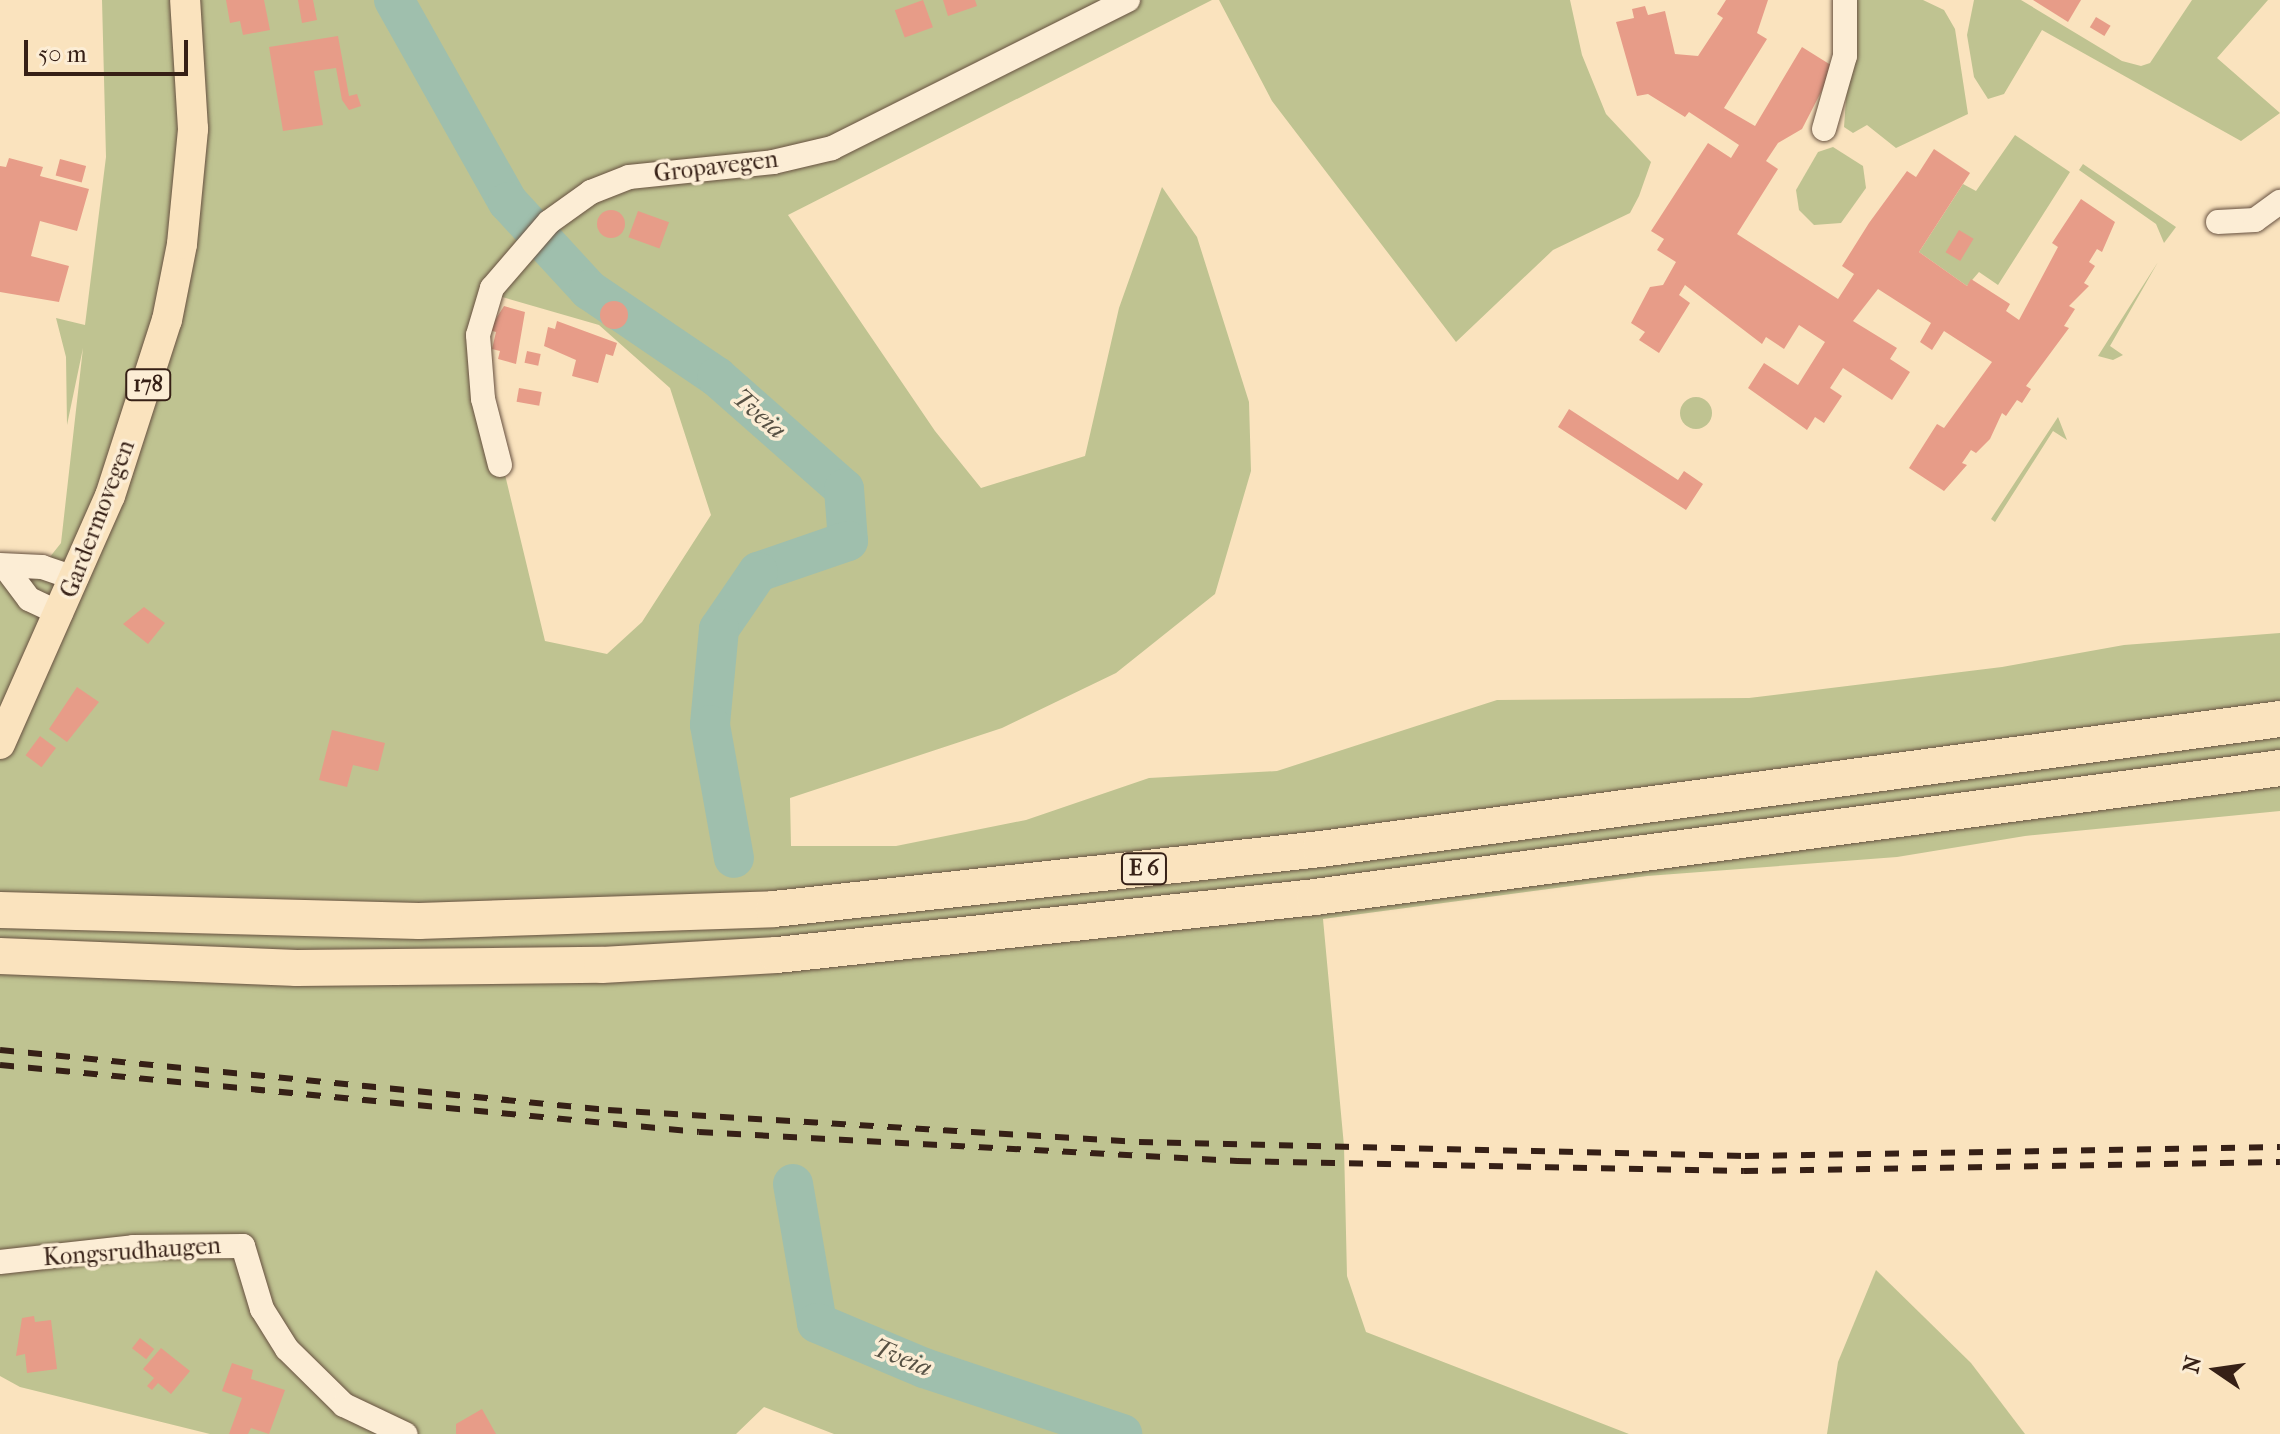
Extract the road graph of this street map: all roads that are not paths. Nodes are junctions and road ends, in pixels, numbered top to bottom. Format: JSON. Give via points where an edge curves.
{"nodes":[{"id":1,"x":185,"y":0,"type":"edge"},
{"id":2,"x":1128,"y":0,"type":"edge"},
{"id":3,"x":1845,"y":0,"type":"edge"},
{"id":4,"x":1824,"y":129,"type":"dead end"},
{"id":5,"x":2280,"y":202,"type":"edge"},
{"id":6,"x":2218,"y":222,"type":"dead end"},
{"id":7,"x":500,"y":465,"type":"dead end"},
{"id":8,"x":3,"y":566,"type":"edge"},
{"id":9,"x":76,"y":579,"type":"junction"},
{"id":10,"x":61,"y":614,"type":"junction"},
{"id":11,"x":2280,"y":719,"type":"edge"},
{"id":12,"x":0,"y":744,"type":"edge"},
{"id":13,"x":2280,"y":768,"type":"edge"},
{"id":14,"x":0,"y":910,"type":"edge"},
{"id":15,"x":0,"y":956,"type":"edge"},
{"id":16,"x":0,"y":1262,"type":"edge"},
{"id":17,"x":405,"y":1434,"type":"edge"}],
"edges":[{"from":1,"to":9,"type":"main road","name":"Gardermovegen","number":"178","via":[[193,129],[182,244],[144,400]]},
{"from":2,"to":7,"type":"street","name":"Gropavegen","via":[[872,132],[773,162],[603,185],[535,236],[492,288],[478,335],[483,399]]},
{"from":3,"to":4,"type":"street","via":[[1845,56]]},
{"from":5,"to":6,"type":"street","via":[[2255,220]]},
{"from":8,"to":9,"type":"street","via":[[42,567]]},
{"from":8,"to":10,"type":"street","via":[[29,599]]},
{"from":9,"to":10,"type":"main road","name":"Gardermovegen","number":"178"},
{"from":10,"to":12,"type":"main road","name":"Gardermovegen","number":"178"},
{"from":11,"to":14,"type":"highway","number":"E 6","via":[[1321,849],[774,909],[419,921]]},
{"from":13,"to":15,"type":"highway","number":"E 6","via":[[1315,897],[777,955],[602,965],[297,968]]},
{"from":16,"to":17,"type":"street","name":"Kongsrudhaugen","via":[[133,1247],[243,1246],[262,1309],[287,1349],[344,1405]]}]}
